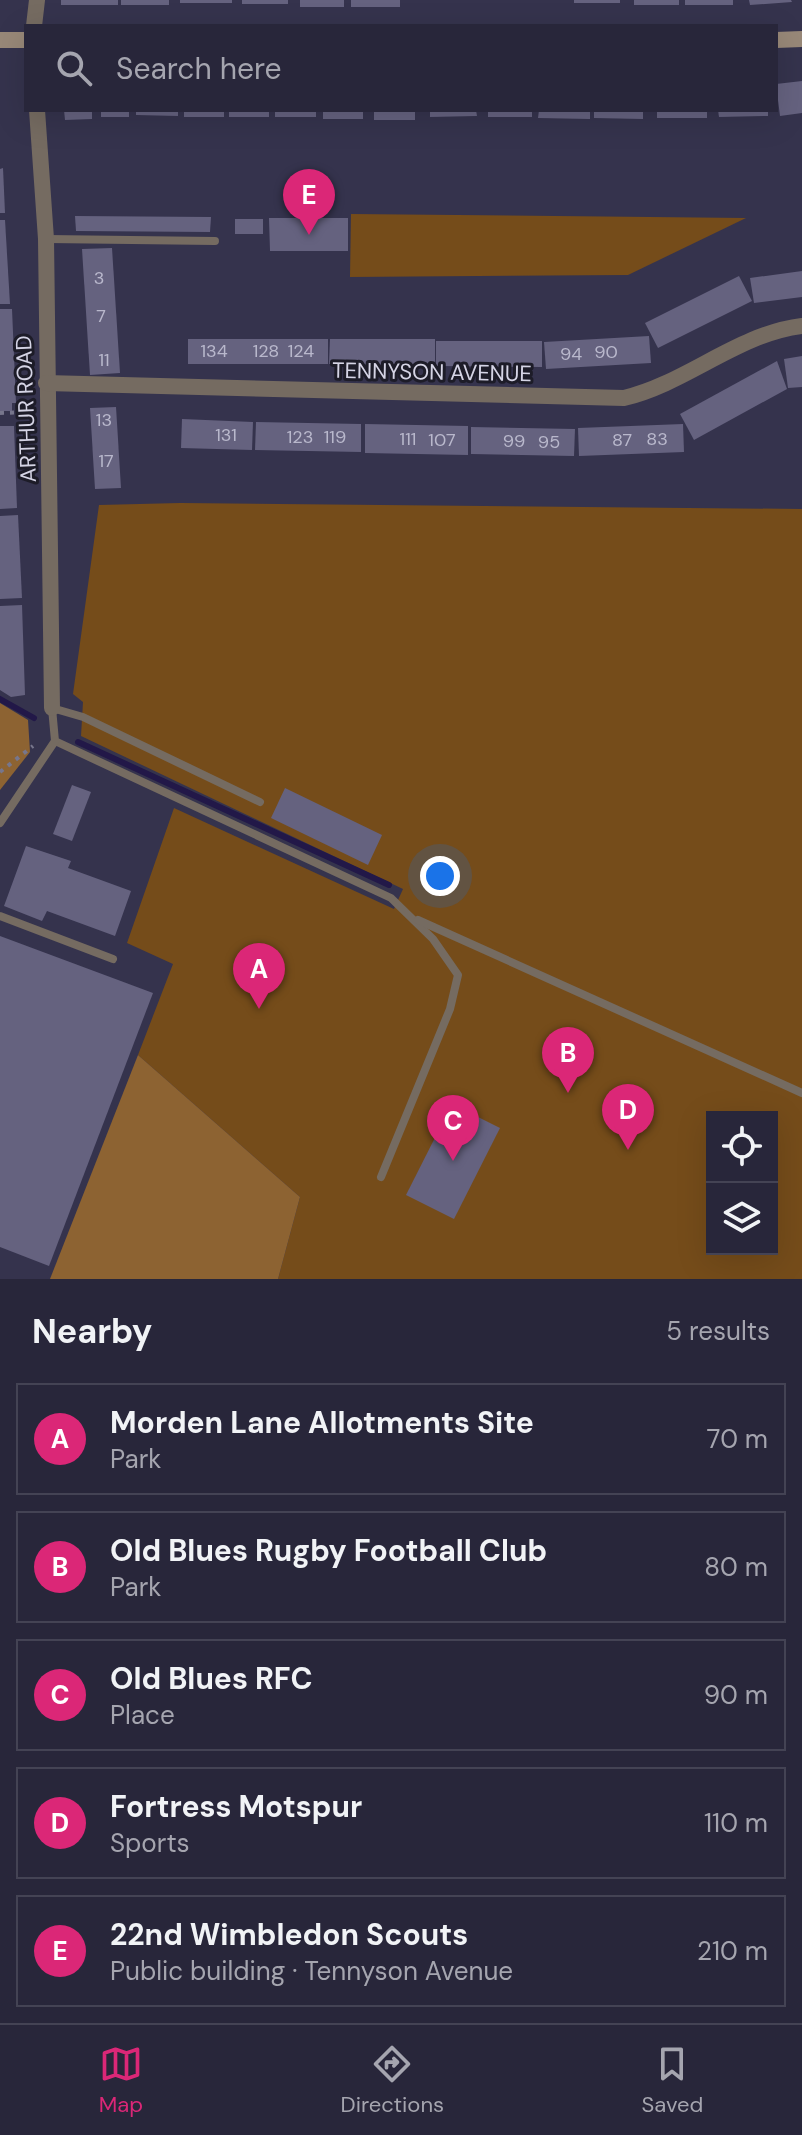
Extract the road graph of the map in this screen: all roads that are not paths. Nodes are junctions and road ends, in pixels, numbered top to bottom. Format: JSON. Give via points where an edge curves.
{"nodes":[{"id":1,"x":37,"y":0,"type":"edge"},
{"id":2,"x":34,"y":24,"type":"edge"},
{"id":3,"x":802,"y":39,"type":"edge"},
{"id":4,"x":0,"y":40,"type":"edge"},
{"id":5,"x":24,"y":40,"type":"edge"},
{"id":6,"x":778,"y":40,"type":"edge"},
{"id":7,"x":37,"y":112,"type":"edge"},
{"id":8,"x":46,"y":239,"type":"junction"},
{"id":9,"x":215,"y":241,"type":"dead end"},
{"id":10,"x":802,"y":326,"type":"edge"},
{"id":11,"x":46,"y":383,"type":"junction"},
{"id":12,"x":52,"y":708,"type":"junction"},
{"id":13,"x":53,"y":737,"type":"junction"},
{"id":14,"x":260,"y":802,"type":"dead end"},
{"id":15,"x":0,"y":823,"type":"edge"},
{"id":16,"x":0,"y":916,"type":"edge"},
{"id":17,"x":414,"y":918,"type":"junction"},
{"id":18,"x":113,"y":959,"type":"dead end"},
{"id":19,"x":802,"y":1093,"type":"edge"},
{"id":20,"x":381,"y":1177,"type":"dead end"}],
"edges":[{"from":1,"to":2,"type":"street"},
{"from":3,"to":6,"type":"street"},
{"from":4,"to":5,"type":"street"},
{"from":7,"to":8,"type":"street","name":"ARTHUR ROAD"},
{"from":8,"to":9,"type":"lane"},
{"from":8,"to":11,"type":"street","name":"ARTHUR ROAD"},
{"from":10,"to":11,"type":"street","name":"TENNYSON AVENUE","via":[[763,333],[658,390],[624,398]]},
{"from":11,"to":12,"type":"street","name":"ARTHUR ROAD"},
{"from":12,"to":13,"type":"lane"},
{"from":12,"to":14,"type":"lane","via":[[83,717]]},
{"from":13,"to":15,"type":"lane"},
{"from":13,"to":17,"type":"lane","via":[[391,898]]},
{"from":16,"to":18,"type":"lane"},
{"from":17,"to":19,"type":"lane"},
{"from":17,"to":20,"type":"lane","via":[[458,975],[450,1009]]}]}
